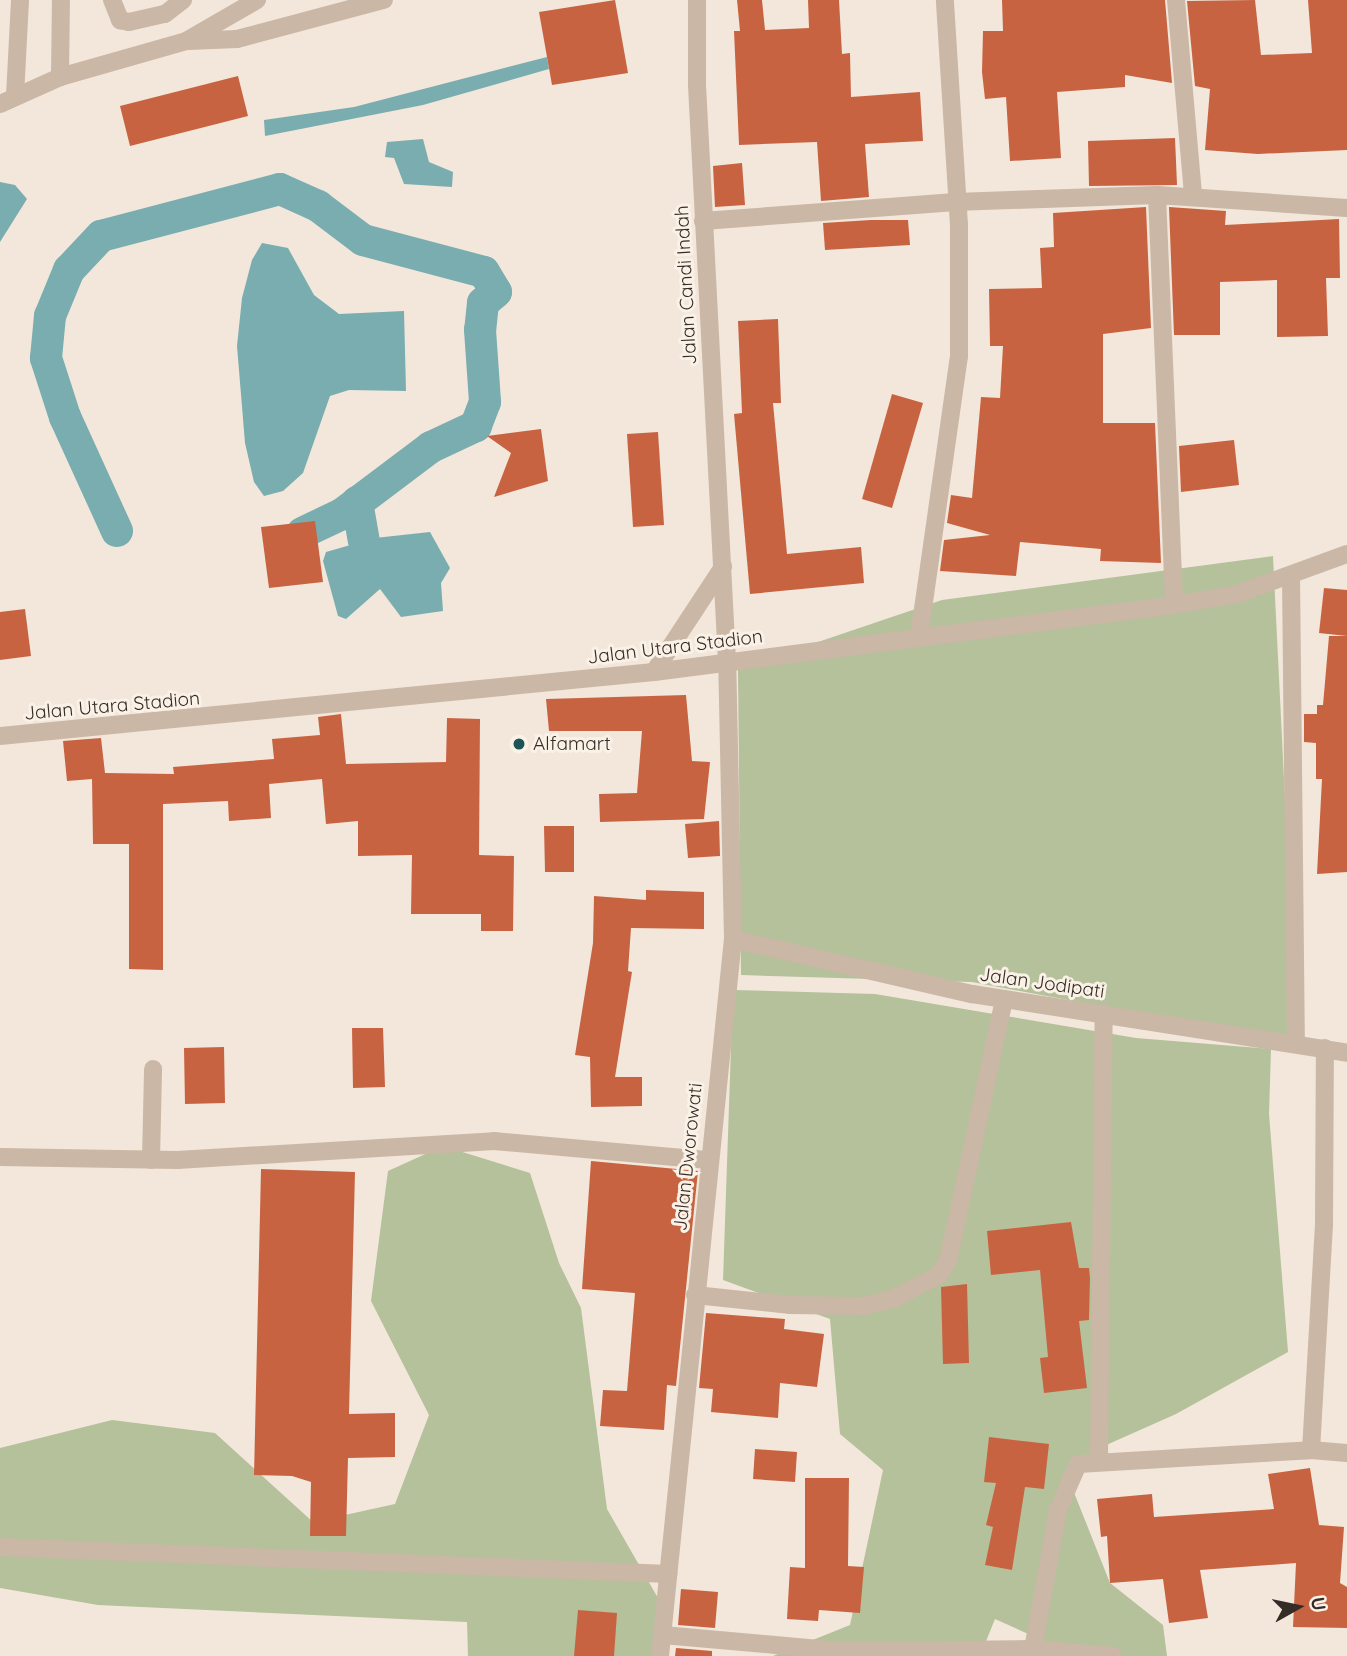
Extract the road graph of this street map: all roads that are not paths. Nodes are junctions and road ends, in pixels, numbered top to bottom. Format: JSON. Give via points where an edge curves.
{"nodes":[{"id":1,"x":20,"y":0,"type":"edge"},
{"id":2,"x":61,"y":0,"type":"edge"},
{"id":3,"x":111,"y":0,"type":"edge"},
{"id":4,"x":183,"y":0,"type":"edge"},
{"id":5,"x":257,"y":0,"type":"edge"},
{"id":6,"x":384,"y":0,"type":"edge"},
{"id":7,"x":697,"y":0,"type":"edge"},
{"id":8,"x":945,"y":0,"type":"edge"},
{"id":9,"x":1176,"y":0,"type":"edge"},
{"id":10,"x":186,"y":41,"type":"junction"},
{"id":11,"x":60,"y":77,"type":"junction"},
{"id":12,"x":7,"y":100,"type":"edge"},
{"id":13,"x":1157,"y":195,"type":"junction"},
{"id":14,"x":1193,"y":195,"type":"junction"},
{"id":15,"x":955,"y":202,"type":"junction"},
{"id":16,"x":1347,"y":208,"type":"edge"},
{"id":17,"x":703,"y":221,"type":"junction"},
{"id":18,"x":1347,"y":554,"type":"edge"},
{"id":19,"x":723,"y":566,"type":"junction"},
{"id":20,"x":1291,"y":576,"type":"junction"},
{"id":21,"x":1174,"y":604,"type":"junction"},
{"id":22,"x":919,"y":637,"type":"junction"},
{"id":23,"x":727,"y":662,"type":"junction"},
{"id":24,"x":654,"y":672,"type":"junction"},
{"id":25,"x":0,"y":736,"type":"edge"},
{"id":26,"x":733,"y":939,"type":"junction"},
{"id":27,"x":1004,"y":999,"type":"junction"},
{"id":28,"x":1104,"y":1013,"type":"junction"},
{"id":29,"x":1296,"y":1042,"type":"junction"},
{"id":30,"x":1325,"y":1048,"type":"junction"},
{"id":31,"x":1347,"y":1052,"type":"edge"},
{"id":32,"x":153,"y":1069,"type":"dead end"},
{"id":33,"x":0,"y":1157,"type":"edge"},
{"id":34,"x":151,"y":1160,"type":"junction"},
{"id":35,"x":708,"y":1160,"type":"junction"},
{"id":36,"x":695,"y":1295,"type":"junction"},
{"id":37,"x":1311,"y":1450,"type":"junction"},
{"id":38,"x":1347,"y":1453,"type":"edge"},
{"id":39,"x":1099,"y":1460,"type":"junction"},
{"id":40,"x":0,"y":1547,"type":"edge"},
{"id":41,"x":668,"y":1574,"type":"junction"},
{"id":42,"x":663,"y":1635,"type":"junction"},
{"id":43,"x":1033,"y":1649,"type":"junction"},
{"id":44,"x":845,"y":1653,"type":"edge"},
{"id":45,"x":660,"y":1656,"type":"edge"},
{"id":46,"x":1113,"y":1656,"type":"edge"}],
"edges":[{"from":1,"to":12,"type":"street"},
{"from":2,"to":11,"type":"street"},
{"from":3,"to":4,"type":"street","via":[[120,20],[129,22],[165,14]]},
{"from":5,"to":10,"type":"street"},
{"from":6,"to":10,"type":"street","via":[[237,38]]},
{"from":7,"to":17,"type":"street","name":"Jalan Candi Indah"},
{"from":8,"to":15,"type":"street"},
{"from":9,"to":14,"type":"street"},
{"from":10,"to":11,"type":"street"},
{"from":11,"to":12,"type":"street"},
{"from":13,"to":14,"type":"street"},
{"from":13,"to":15,"type":"street"},
{"from":13,"to":21,"type":"street"},
{"from":14,"to":16,"type":"street"},
{"from":15,"to":17,"type":"street"},
{"from":15,"to":22,"type":"street","via":[[959,356]]},
{"from":17,"to":19,"type":"street","name":"Jalan Candi Indah"},
{"from":18,"to":20,"type":"street","name":"Jalan Utara Stadion"},
{"from":19,"to":23,"type":"street","name":"Jalan Candi Indah"},
{"from":19,"to":24,"type":"street"},
{"from":20,"to":21,"type":"street","name":"Jalan Utara Stadion","via":[[1237,594]]},
{"from":20,"to":29,"type":"street"},
{"from":21,"to":22,"type":"street","name":"Jalan Utara Stadion"},
{"from":22,"to":23,"type":"street","name":"Jalan Utara Stadion"},
{"from":23,"to":24,"type":"street","name":"Jalan Utara Stadion"},
{"from":23,"to":26,"type":"street","name":"Jalan Dworowati"},
{"from":24,"to":25,"type":"street","name":"Jalan Utara Stadion"},
{"from":26,"to":27,"type":"street","name":"Jalan Jodipati"},
{"from":26,"to":35,"type":"street","name":"Jalan Dworowati"},
{"from":27,"to":28,"type":"street","name":"Jalan Jodipati"},
{"from":27,"to":36,"type":"street","via":[[950,1252],[939,1275],[895,1298],[864,1306],[789,1305]]},
{"from":28,"to":29,"type":"street","name":"Jalan Jodipati"},
{"from":28,"to":39,"type":"street"},
{"from":29,"to":30,"type":"street","name":"Jalan Jodipati"},
{"from":30,"to":31,"type":"street","name":"Jalan Jodipati"},
{"from":30,"to":37,"type":"street","via":[[1324,1222]]},
{"from":32,"to":34,"type":"street"},
{"from":33,"to":34,"type":"street"},
{"from":34,"to":35,"type":"street","via":[[494,1141]]},
{"from":35,"to":36,"type":"street","name":"Jalan Dworowati"},
{"from":36,"to":41,"type":"street","name":"Jalan Dworowati"},
{"from":37,"to":38,"type":"street"},
{"from":37,"to":39,"type":"street"},
{"from":39,"to":43,"type":"street","via":[[1078,1464],[1069,1478],[1058,1510]]},
{"from":40,"to":41,"type":"street"},
{"from":41,"to":42,"type":"street","name":"Jalan Dworowati"},
{"from":42,"to":44,"type":"street"},
{"from":42,"to":45,"type":"street","name":"Jalan Dworowati"},
{"from":43,"to":44,"type":"street"},
{"from":43,"to":46,"type":"street"}]}
